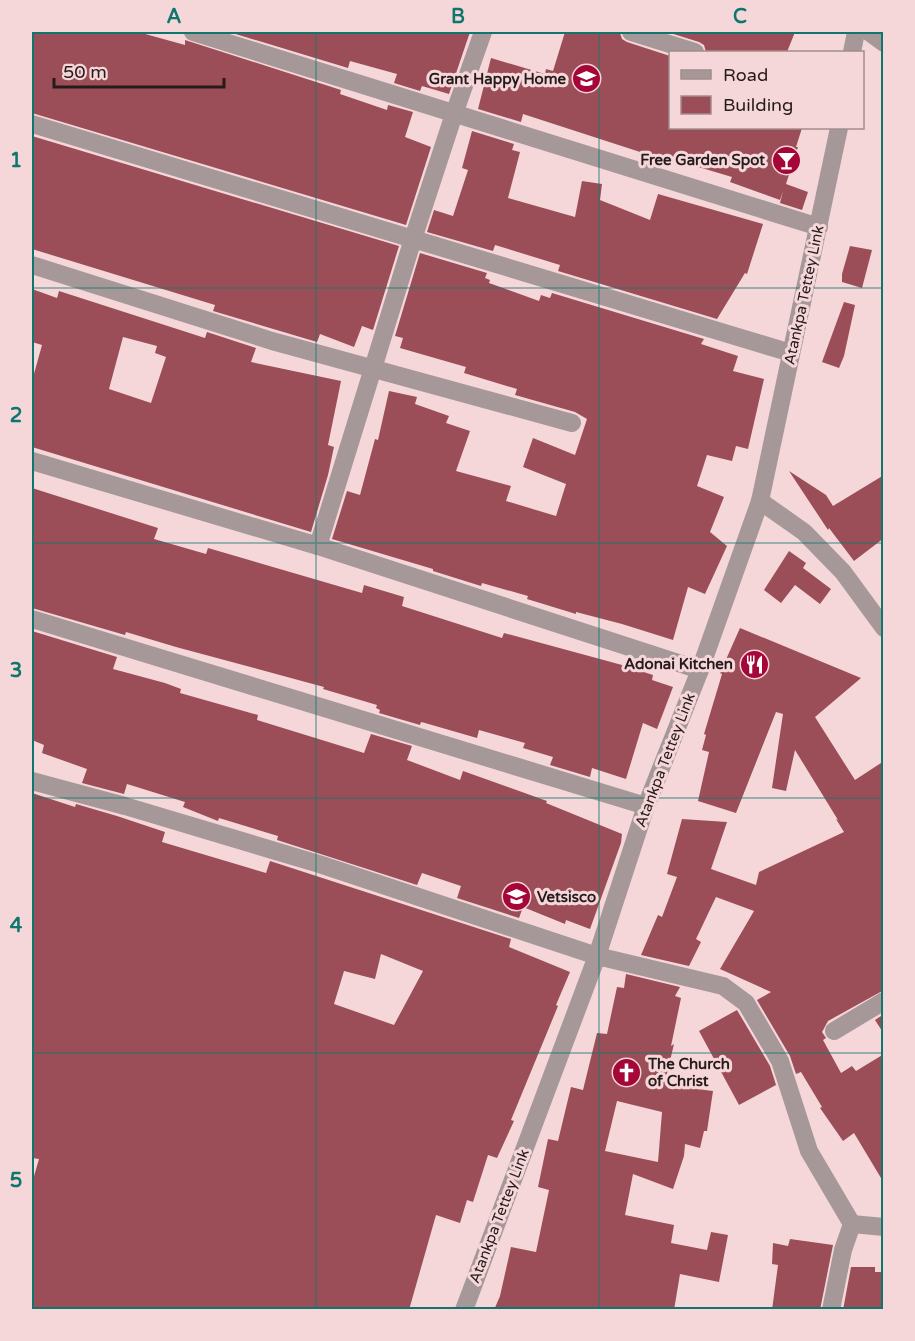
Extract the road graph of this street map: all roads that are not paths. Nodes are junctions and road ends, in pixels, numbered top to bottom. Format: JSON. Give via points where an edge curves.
{"nodes":[{"id":1,"x":193,"y":32,"type":"edge"},
{"id":2,"x":483,"y":32,"type":"edge"},
{"id":3,"x":631,"y":32,"type":"edge"},
{"id":4,"x":856,"y":32,"type":"edge"},
{"id":5,"x":869,"y":32,"type":"edge"},
{"id":6,"x":884,"y":43,"type":"edge"},
{"id":7,"x":692,"y":51,"type":"edge"},
{"id":8,"x":852,"y":51,"type":"edge"},
{"id":9,"x":454,"y":114,"type":"junction"},
{"id":10,"x":32,"y":124,"type":"edge"},
{"id":11,"x":839,"y":129,"type":"edge"},
{"id":12,"x":819,"y":227,"type":"junction"},
{"id":13,"x":413,"y":239,"type":"junction"},
{"id":14,"x":32,"y":266,"type":"edge"},
{"id":15,"x":791,"y":353,"type":"junction"},
{"id":16,"x":373,"y":368,"type":"junction"},
{"id":17,"x":572,"y":423,"type":"dead end"},
{"id":18,"x":32,"y":461,"type":"edge"},
{"id":19,"x":760,"y":501,"type":"junction"},
{"id":20,"x":318,"y":546,"type":"junction"},
{"id":21,"x":32,"y":619,"type":"edge"},
{"id":22,"x":884,"y":628,"type":"edge"},
{"id":23,"x":700,"y":670,"type":"junction"},
{"id":24,"x":32,"y":781,"type":"edge"},
{"id":25,"x":645,"y":806,"type":"junction"},
{"id":26,"x":597,"y":956,"type":"junction"},
{"id":27,"x":884,"y":1001,"type":"edge"},
{"id":28,"x":834,"y":1031,"type":"dead end"},
{"id":29,"x":852,"y":1224,"type":"junction"},
{"id":30,"x":884,"y":1227,"type":"edge"},
{"id":31,"x":464,"y":1310,"type":"edge"},
{"id":32,"x":831,"y":1310,"type":"edge"}],
"edges":[{"from":1,"to":9,"type":"street"},
{"from":2,"to":9,"type":"street"},
{"from":3,"to":7,"type":"street"},
{"from":4,"to":8,"type":"street"},
{"from":5,"to":6,"type":"street"},
{"from":9,"to":12,"type":"street"},
{"from":9,"to":13,"type":"street"},
{"from":10,"to":13,"type":"street"},
{"from":11,"to":12,"type":"street","name":"Atankpa Tettey Link"},
{"from":12,"to":15,"type":"street","name":"Atankpa Tettey Link"},
{"from":13,"to":15,"type":"street"},
{"from":13,"to":16,"type":"street"},
{"from":14,"to":16,"type":"street","via":[[272,341]]},
{"from":15,"to":19,"type":"street","name":"Atankpa Tettey Link"},
{"from":16,"to":17,"type":"street"},
{"from":16,"to":20,"type":"street"},
{"from":18,"to":20,"type":"street"},
{"from":19,"to":22,"type":"street","via":[[804,532],[843,572]]},
{"from":19,"to":23,"type":"street","name":"Atankpa Tettey Link"},
{"from":20,"to":23,"type":"street"},
{"from":21,"to":25,"type":"street"},
{"from":23,"to":25,"type":"street","name":"Atankpa Tettey Link"},
{"from":24,"to":26,"type":"street","via":[[319,864]]},
{"from":25,"to":26,"type":"street","name":"Atankpa Tettey Link"},
{"from":26,"to":29,"type":"street","via":[[723,986],[746,1003],[780,1061],[809,1151]]},
{"from":26,"to":31,"type":"street","name":"Atankpa Tettey Link"},
{"from":27,"to":28,"type":"street"},
{"from":29,"to":30,"type":"street"},
{"from":29,"to":32,"type":"street"}]}
